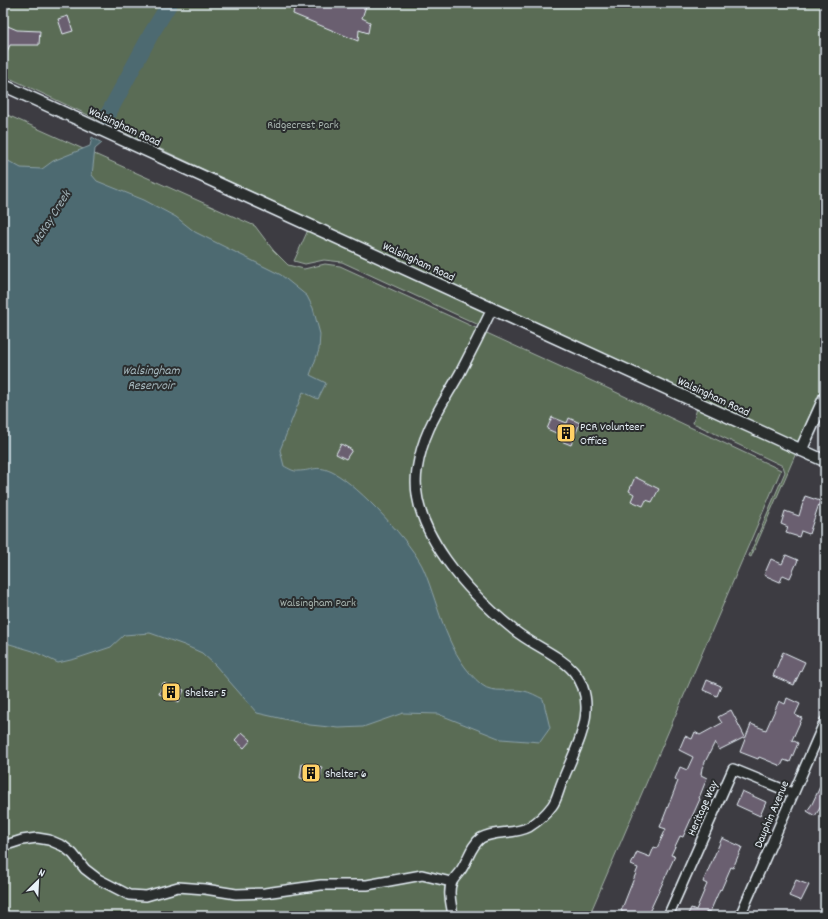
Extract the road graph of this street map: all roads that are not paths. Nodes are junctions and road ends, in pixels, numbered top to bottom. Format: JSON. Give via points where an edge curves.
{"nodes":[{"id":1,"x":3,"y":85,"type":"edge"},
{"id":2,"x":492,"y":309,"type":"junction"},
{"id":3,"x":825,"y":397,"type":"edge"},
{"id":4,"x":801,"y":450,"type":"junction"},
{"id":5,"x":825,"y":461,"type":"edge"},
{"id":6,"x":825,"y":721,"type":"edge"},
{"id":7,"x":792,"y":793,"type":"junction"},
{"id":8,"x":3,"y":846,"type":"edge"},
{"id":9,"x":452,"y":882,"type":"junction"},
{"id":10,"x":453,"y":916,"type":"edge"},
{"id":11,"x":668,"y":916,"type":"edge"},
{"id":12,"x":740,"y":916,"type":"edge"}],
"edges":[{"from":1,"to":2,"type":"street","name":"Walsingham Road"},
{"from":2,"to":4,"type":"street","name":"Walsingham Road"},
{"from":2,"to":9,"type":"street","via":[[430,424],[417,471],[416,488],[420,507],[430,534],[444,557],[470,588],[514,630],[568,665],[584,692],[586,708],[584,724],[553,806],[529,827],[481,838]]},
{"from":3,"to":4,"type":"street"},
{"from":4,"to":5,"type":"street","name":"Walsingham Road"},
{"from":6,"to":7,"type":"street","name":"Dauphin Avenue"},
{"from":7,"to":11,"type":"street","name":"Heritage Way","via":[[732,769]]},
{"from":7,"to":12,"type":"street","name":"Dauphin Avenue"},
{"from":8,"to":9,"type":"street","via":[[36,838],[49,840],[63,846],[98,879],[129,895],[146,896],[178,887],[236,894],[265,893],[321,885],[367,885],[422,875]]},
{"from":9,"to":10,"type":"street","via":[[450,890]]}]}
